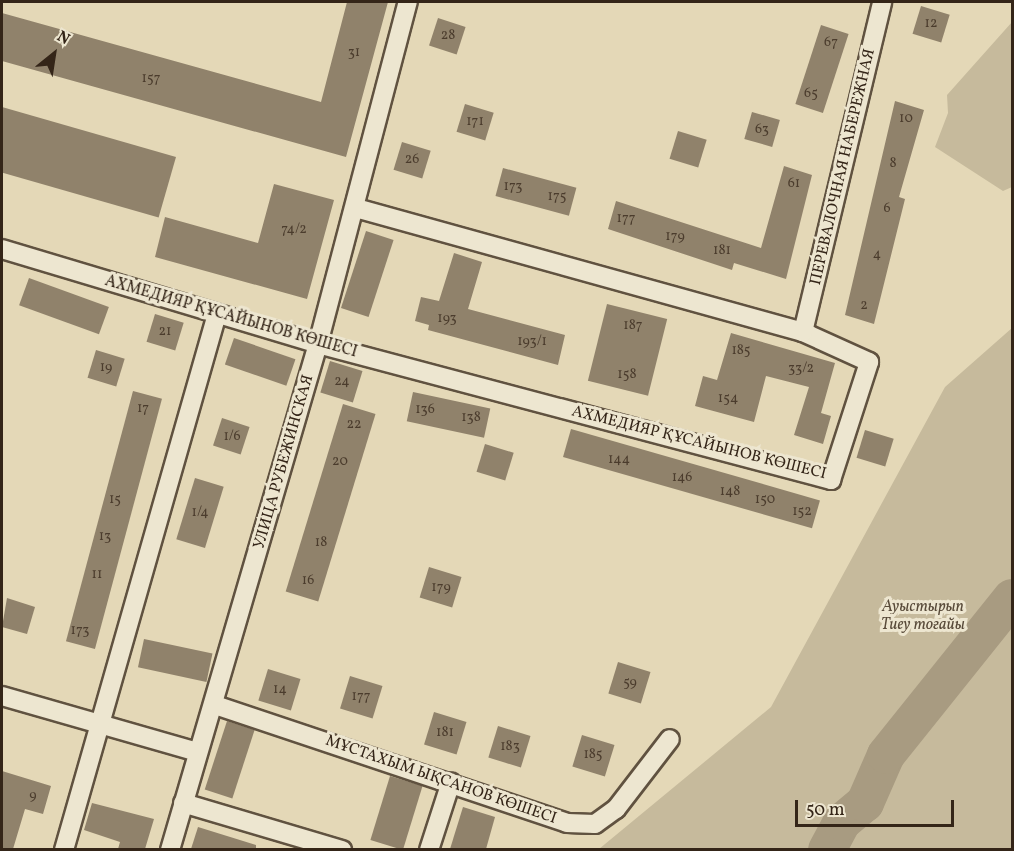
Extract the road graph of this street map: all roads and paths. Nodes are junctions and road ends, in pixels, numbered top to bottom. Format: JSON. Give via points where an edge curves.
{"nodes":[{"id":1,"x":408,"y":2,"type":"edge"},
{"id":2,"x":882,"y":2,"type":"edge"},
{"id":3,"x":355,"y":208,"type":"junction"},
{"id":4,"x":2,"y":249,"type":"edge"},
{"id":5,"x":217,"y":314,"type":"junction"},
{"id":6,"x":803,"y":332,"type":"junction"},
{"id":7,"x":318,"y":344,"type":"junction"},
{"id":8,"x":2,"y":696,"type":"edge"},
{"id":9,"x":215,"y":705,"type":"junction"},
{"id":10,"x":99,"y":722,"type":"junction"},
{"id":11,"x":670,"y":739,"type":"dead end"},
{"id":12,"x":197,"y":752,"type":"junction"},
{"id":13,"x":451,"y":782,"type":"junction"},
{"id":14,"x":183,"y":803,"type":"junction"},
{"id":15,"x":64,"y":849,"type":"edge"},
{"id":16,"x":170,"y":849,"type":"edge"},
{"id":17,"x":342,"y":849,"type":"edge"},
{"id":18,"x":429,"y":849,"type":"edge"}],
"edges":[{"from":1,"to":3,"type":"street","name":"УЛИЦА РУБЕЖИНСКАЯ"},
{"from":2,"to":6,"type":"street","name":"ПЕРЕВАЛОЧНАЯ НАБЕРЕЖНАЯ"},
{"from":3,"to":6,"type":"street","name":"АХМЕДИЯР ҚҰСАЙЫНОВ КӨШЕСІ"},
{"from":3,"to":7,"type":"street","name":"УЛИЦА РУБЕЖИНСКАЯ"},
{"from":4,"to":5,"type":"street","name":"АХМЕДИЯР ҚҰСАЙЫНОВ КӨШЕСІ"},
{"from":5,"to":7,"type":"street","name":"АХМЕДИЯР ҚҰСАЙЫНОВ КӨШЕСІ"},
{"from":5,"to":10,"type":"street"},
{"from":6,"to":7,"type":"street","name":"АХМЕДИЯР ҚҰСАЙЫНОВ КӨШЕСІ","via":[[869,362],[831,480]]},
{"from":7,"to":9,"type":"street","name":"УЛИЦА РУБЕЖИНСКАЯ"},
{"from":8,"to":10,"type":"street"},
{"from":9,"to":12,"type":"street","name":"УЛИЦА РУБЕЖИНСКАЯ"},
{"from":9,"to":13,"type":"street","name":"МҰСТАХЫМ ЫҚСАНОВ КӨШЕСІ"},
{"from":10,"to":12,"type":"street"},
{"from":10,"to":15,"type":"street"},
{"from":11,"to":13,"type":"street","name":"МҰСТАХЫМ ЫҚСАНОВ КӨШЕСІ","via":[[616,809],[595,824],[567,823]]},
{"from":12,"to":14,"type":"street","name":"УЛИЦА РУБЕЖИНСКАЯ"},
{"from":13,"to":18,"type":"street"},
{"from":14,"to":16,"type":"street","name":"УЛИЦА РУБЕЖИНСКАЯ"},
{"from":14,"to":17,"type":"street"}]}
